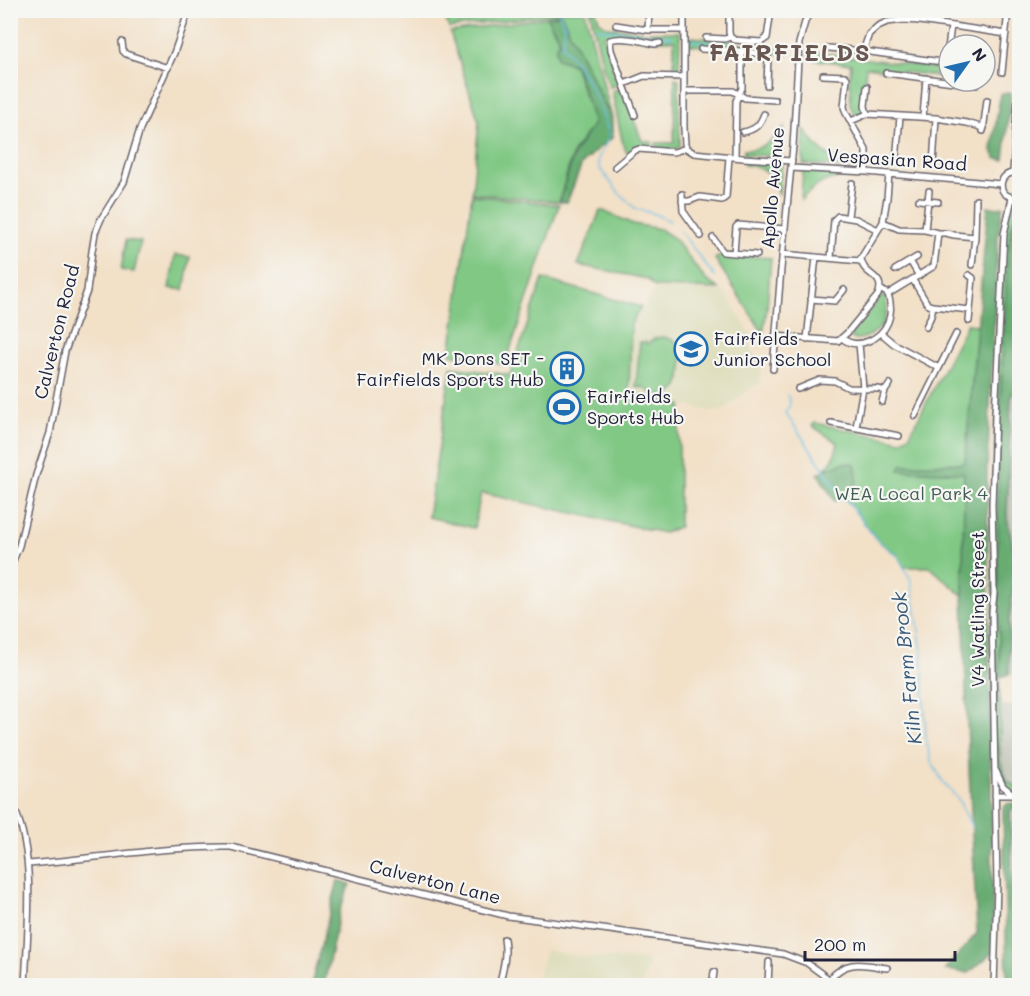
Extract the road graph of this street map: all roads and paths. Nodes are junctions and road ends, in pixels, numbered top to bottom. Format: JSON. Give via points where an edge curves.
{"nodes":[{"id":1,"x":189,"y":10,"type":"edge"},
{"id":2,"x":649,"y":10,"type":"edge"},
{"id":3,"x":684,"y":10,"type":"edge"},
{"id":4,"x":729,"y":10,"type":"edge"},
{"id":5,"x":771,"y":10,"type":"edge"},
{"id":6,"x":810,"y":10,"type":"edge"},
{"id":7,"x":907,"y":10,"type":"edge"},
{"id":8,"x":906,"y":20,"type":"junction"},
{"id":9,"x":1007,"y":20,"type":"dead end"},
{"id":10,"x":616,"y":25,"type":"dead end"},
{"id":11,"x":951,"y":26,"type":"junction"},
{"id":12,"x":648,"y":30,"type":"junction"},
{"id":13,"x":684,"y":30,"type":"junction"},
{"id":14,"x":950,"y":33,"type":"edge"},
{"id":15,"x":1006,"y":34,"type":"junction"},
{"id":16,"x":730,"y":37,"type":"junction"},
{"id":17,"x":706,"y":38,"type":"dead end"},
{"id":18,"x":122,"y":42,"type":"dead end"},
{"id":19,"x":660,"y":43,"type":"dead end"},
{"id":20,"x":829,"y":48,"type":"dead end"},
{"id":21,"x":701,"y":49,"type":"dead end"},
{"id":22,"x":742,"y":51,"type":"junction"},
{"id":23,"x":863,"y":51,"type":"junction"},
{"id":24,"x":937,"y":62,"type":"edge"},
{"id":25,"x":1020,"y":64,"type":"edge"},
{"id":26,"x":168,"y":68,"type":"junction"},
{"id":27,"x":1002,"y":72,"type":"dead end"},
{"id":28,"x":886,"y":73,"type":"dead end"},
{"id":29,"x":823,"y":75,"type":"dead end"},
{"id":30,"x":684,"y":77,"type":"junction"},
{"id":31,"x":926,"y":78,"type":"junction"},
{"id":32,"x":937,"y":80,"type":"edge"},
{"id":33,"x":624,"y":84,"type":"junction"},
{"id":34,"x":767,"y":85,"type":"dead end"},
{"id":35,"x":867,"y":87,"type":"dead end"},
{"id":36,"x":684,"y":91,"type":"junction"},
{"id":37,"x":739,"y":94,"type":"junction"},
{"id":38,"x":775,"y":100,"type":"dead end"},
{"id":39,"x":987,"y":100,"type":"dead end"},
{"id":40,"x":764,"y":114,"type":"dead end"},
{"id":41,"x":867,"y":114,"type":"junction"},
{"id":42,"x":635,"y":115,"type":"dead end"},
{"id":43,"x":900,"y":117,"type":"junction"},
{"id":44,"x":923,"y":117,"type":"junction"},
{"id":45,"x":936,"y":118,"type":"junction"},
{"id":46,"x":851,"y":121,"type":"junction"},
{"id":47,"x":739,"y":132,"type":"junction"},
{"id":48,"x":686,"y":148,"type":"junction"},
{"id":49,"x":732,"y":157,"type":"junction"},
{"id":50,"x":896,"y":160,"type":"dead end"},
{"id":51,"x":791,"y":164,"type":"junction"},
{"id":52,"x":933,"y":165,"type":"dead end"},
{"id":53,"x":615,"y":167,"type":"dead end"},
{"id":54,"x":866,"y":171,"type":"junction"},
{"id":55,"x":1016,"y":173,"type":"edge"},
{"id":56,"x":889,"y":174,"type":"junction"},
{"id":57,"x":852,"y":183,"type":"dead end"},
{"id":58,"x":1001,"y":184,"type":"junction"},
{"id":59,"x":929,"y":191,"type":"dead end"},
{"id":60,"x":682,"y":194,"type":"dead end"},
{"id":61,"x":1020,"y":196,"type":"edge"},
{"id":62,"x":1012,"y":198,"type":"junction"},
{"id":63,"x":920,"y":200,"type":"dead end"},
{"id":64,"x":976,"y":200,"type":"dead end"},
{"id":65,"x":682,"y":201,"type":"junction"},
{"id":66,"x":928,"y":201,"type":"junction"},
{"id":67,"x":938,"y":202,"type":"dead end"},
{"id":68,"x":848,"y":217,"type":"junction"},
{"id":69,"x":883,"y":222,"type":"junction"},
{"id":70,"x":785,"y":229,"type":"junction"},
{"id":71,"x":878,"y":230,"type":"junction"},
{"id":72,"x":926,"y":230,"type":"junction"},
{"id":73,"x":938,"y":233,"type":"junction"},
{"id":74,"x":701,"y":236,"type":"dead end"},
{"id":75,"x":975,"y":237,"type":"junction"},
{"id":76,"x":714,"y":238,"type":"dead end"},
{"id":77,"x":734,"y":253,"type":"junction"},
{"id":78,"x":782,"y":254,"type":"junction"},
{"id":79,"x":757,"y":255,"type":"dead end"},
{"id":80,"x":816,"y":257,"type":"junction"},
{"id":81,"x":917,"y":257,"type":"dead end"},
{"id":82,"x":831,"y":258,"type":"junction"},
{"id":83,"x":860,"y":261,"type":"junction"},
{"id":84,"x":910,"y":261,"type":"junction"},
{"id":85,"x":972,"y":265,"type":"dead end"},
{"id":86,"x":895,"y":270,"type":"dead end"},
{"id":87,"x":969,"y":275,"type":"dead end"},
{"id":88,"x":919,"y":276,"type":"junction"},
{"id":89,"x":913,"y":280,"type":"junction"},
{"id":90,"x":880,"y":289,"type":"junction"},
{"id":91,"x":844,"y":290,"type":"dead end"},
{"id":92,"x":888,"y":294,"type":"junction"},
{"id":93,"x":811,"y":299,"type":"junction"},
{"id":94,"x":933,"y":306,"type":"junction"},
{"id":95,"x":970,"y":310,"type":"junction"},
{"id":96,"x":969,"y":321,"type":"dead end"},
{"id":97,"x":926,"y":327,"type":"dead end"},
{"id":98,"x":881,"y":333,"type":"junction"},
{"id":99,"x":956,"y":334,"type":"dead end"},
{"id":100,"x":775,"y":336,"type":"junction"},
{"id":101,"x":842,"y":338,"type":"junction"},
{"id":102,"x":807,"y":339,"type":"junction"},
{"id":103,"x":859,"y":344,"type":"junction"},
{"id":104,"x":939,"y":368,"type":"junction"},
{"id":105,"x":773,"y":369,"type":"dead end"},
{"id":106,"x":890,"y":384,"type":"dead end"},
{"id":107,"x":863,"y":388,"type":"junction"},
{"id":108,"x":798,"y":389,"type":"dead end"},
{"id":109,"x":885,"y":391,"type":"junction"},
{"id":110,"x":882,"y":402,"type":"dead end"},
{"id":111,"x":915,"y":416,"type":"dead end"},
{"id":112,"x":831,"y":423,"type":"dead end"},
{"id":113,"x":856,"y":427,"type":"junction"},
{"id":114,"x":899,"y":436,"type":"dead end"},
{"id":115,"x":10,"y":568,"type":"edge"},
{"id":116,"x":994,"y":767,"type":"junction"},
{"id":117,"x":995,"y":795,"type":"junction"},
{"id":118,"x":1017,"y":795,"type":"edge"},
{"id":119,"x":10,"y":801,"type":"edge"},
{"id":120,"x":28,"y":864,"type":"junction"},
{"id":121,"x":1020,"y":910,"type":"edge"},
{"id":122,"x":1019,"y":920,"type":"edge"},
{"id":123,"x":504,"y":939,"type":"dead end"},
{"id":124,"x":1020,"y":961,"type":"edge"},
{"id":125,"x":769,"y":962,"type":"dead end"},
{"id":126,"x":887,"y":968,"type":"dead end"},
{"id":127,"x":714,"y":972,"type":"dead end"},
{"id":128,"x":830,"y":979,"type":"junction"},
{"id":129,"x":25,"y":986,"type":"edge"},
{"id":130,"x":499,"y":986,"type":"edge"},
{"id":131,"x":712,"y":986,"type":"edge"},
{"id":132,"x":768,"y":986,"type":"edge"},
{"id":133,"x":838,"y":986,"type":"edge"},
{"id":134,"x":994,"y":986,"type":"edge"}],
"edges":[{"from":1,"to":26,"type":"street","name":"Calverton Road"},
{"from":2,"to":12,"type":"street"},
{"from":3,"to":13,"type":"street"},
{"from":4,"to":16,"type":"street"},
{"from":5,"to":16,"type":"street","via":[[764,40],[752,42]]},
{"from":6,"to":51,"type":"street","name":"Apollo Avenue","via":[[799,43]]},
{"from":7,"to":8,"type":"street"},
{"from":8,"to":11,"type":"street"},
{"from":8,"to":23,"type":"street","via":[[878,26],[869,34]]},
{"from":9,"to":15,"type":"street"},
{"from":10,"to":12,"type":"street"},
{"from":11,"to":14,"type":"street"},
{"from":11,"to":15,"type":"street"},
{"from":12,"to":13,"type":"street"},
{"from":13,"to":30,"type":"street"},
{"from":15,"to":27,"type":"street"},
{"from":16,"to":17,"type":"street"},
{"from":18,"to":26,"type":"street","via":[[126,54]]},
{"from":19,"to":33,"type":"street","via":[[608,38]]},
{"from":20,"to":23,"type":"street"},
{"from":21,"to":22,"type":"street"},
{"from":22,"to":34,"type":"street","via":[[768,57]]},
{"from":22,"to":37,"type":"street"},
{"from":23,"to":24,"type":"street"},
{"from":25,"to":55,"type":"street"},
{"from":26,"to":115,"type":"street","name":"Calverton Road","via":[[140,129],[124,182],[95,233],[87,291],[65,351],[50,433]]},
{"from":28,"to":31,"type":"street"},
{"from":29,"to":46,"type":"street","via":[[847,78],[844,107]]},
{"from":30,"to":33,"type":"street","via":[[644,76]]},
{"from":30,"to":36,"type":"street"},
{"from":31,"to":32,"type":"street"},
{"from":31,"to":44,"type":"street"},
{"from":33,"to":42,"type":"street"},
{"from":35,"to":41,"type":"street"},
{"from":36,"to":37,"type":"street"},
{"from":36,"to":48,"type":"street"},
{"from":37,"to":38,"type":"street"},
{"from":37,"to":47,"type":"street"},
{"from":39,"to":45,"type":"street","via":[[983,129]]},
{"from":40,"to":47,"type":"street","via":[[758,126]]},
{"from":41,"to":43,"type":"street"},
{"from":41,"to":46,"type":"street"},
{"from":43,"to":44,"type":"street"},
{"from":43,"to":50,"type":"street"},
{"from":44,"to":45,"type":"street"},
{"from":45,"to":52,"type":"street"},
{"from":46,"to":54,"type":"street","via":[[866,150]]},
{"from":47,"to":49,"type":"street"},
{"from":48,"to":49,"type":"street","name":"Vespasian Road","via":[[694,153]]},
{"from":48,"to":53,"type":"street","name":"Vespasian Road","via":[[674,152],[639,149]]},
{"from":49,"to":51,"type":"street","name":"Vespasian Road"},
{"from":49,"to":65,"type":"street","via":[[726,197]]},
{"from":51,"to":54,"type":"street","name":"Vespasian Road"},
{"from":51,"to":70,"type":"street","name":"Apollo Avenue"},
{"from":54,"to":56,"type":"street","name":"Vespasian Road"},
{"from":55,"to":58,"type":"street","via":[[1006,175]]},
{"from":56,"to":58,"type":"street","name":"Vespasian Road"},
{"from":56,"to":69,"type":"street"},
{"from":57,"to":68,"type":"street"},
{"from":58,"to":62,"type":"street","via":[[1005,194]]},
{"from":59,"to":66,"type":"street"},
{"from":60,"to":65,"type":"street"},
{"from":61,"to":62,"type":"street"},
{"from":62,"to":116,"type":"street","name":"V4 Watling Street","via":[[1004,234],[992,505]]},
{"from":63,"to":66,"type":"street"},
{"from":64,"to":75,"type":"street"},
{"from":65,"to":74,"type":"street","via":[[683,211]]},
{"from":66,"to":67,"type":"street"},
{"from":66,"to":72,"type":"street"},
{"from":68,"to":71,"type":"street"},
{"from":68,"to":82,"type":"street","via":[[838,216],[834,220]]},
{"from":69,"to":71,"type":"street"},
{"from":69,"to":72,"type":"street","via":[[899,229]]},
{"from":70,"to":77,"type":"street","via":[[738,225]]},
{"from":70,"to":78,"type":"street","name":"Apollo Avenue"},
{"from":71,"to":83,"type":"street"},
{"from":72,"to":73,"type":"street"},
{"from":73,"to":75,"type":"street"},
{"from":73,"to":88,"type":"street","via":[[934,266]]},
{"from":75,"to":85,"type":"street"},
{"from":76,"to":77,"type":"street","via":[[723,252]]},
{"from":77,"to":79,"type":"street"},
{"from":78,"to":80,"type":"street"},
{"from":78,"to":100,"type":"street","name":"Apollo Avenue"},
{"from":80,"to":82,"type":"street"},
{"from":80,"to":93,"type":"street"},
{"from":81,"to":84,"type":"street"},
{"from":82,"to":83,"type":"street"},
{"from":83,"to":90,"type":"street","via":[[878,280]]},
{"from":84,"to":86,"type":"street"},
{"from":84,"to":88,"type":"street"},
{"from":87,"to":95,"type":"street","via":[[973,278]]},
{"from":88,"to":89,"type":"street"},
{"from":89,"to":92,"type":"street"},
{"from":89,"to":94,"type":"street"},
{"from":90,"to":92,"type":"street"},
{"from":90,"to":101,"type":"street"},
{"from":91,"to":93,"type":"street","via":[[835,301]]},
{"from":92,"to":98,"type":"street","via":[[891,313]]},
{"from":93,"to":102,"type":"street"},
{"from":94,"to":95,"type":"street"},
{"from":94,"to":97,"type":"street"},
{"from":95,"to":96,"type":"street"},
{"from":98,"to":103,"type":"street"},
{"from":98,"to":104,"type":"street"},
{"from":99,"to":104,"type":"street"},
{"from":100,"to":102,"type":"street"},
{"from":100,"to":105,"type":"street","name":"Apollo Avenue"},
{"from":101,"to":102,"type":"street"},
{"from":101,"to":103,"type":"street"},
{"from":103,"to":107,"type":"street"},
{"from":104,"to":111,"type":"street"},
{"from":106,"to":109,"type":"street"},
{"from":107,"to":108,"type":"street","via":[[820,380]]},
{"from":107,"to":109,"type":"street"},
{"from":107,"to":113,"type":"street"},
{"from":109,"to":110,"type":"street"},
{"from":112,"to":113,"type":"street"},
{"from":113,"to":114,"type":"street"},
{"from":116,"to":117,"type":"street","name":"V4 Watling Street"},
{"from":116,"to":118,"type":"street","via":[[1003,786]]},
{"from":117,"to":118,"type":"street"},
{"from":117,"to":134,"type":"street","name":"V4 Watling Street"},
{"from":119,"to":120,"type":"street","via":[[21,823]]},
{"from":120,"to":128,"type":"street","name":"Calverton Lane","via":[[231,847],[507,916],[783,954],[807,963]]},
{"from":120,"to":129,"type":"street"},
{"from":121,"to":122,"type":"street"},
{"from":122,"to":124,"type":"street"},
{"from":123,"to":130,"type":"street","via":[[505,960]]},
{"from":125,"to":132,"type":"street"},
{"from":126,"to":128,"type":"street","via":[[849,965]]},
{"from":127,"to":131,"type":"street"},
{"from":128,"to":133,"type":"street","name":"Calverton Lane"}]}
